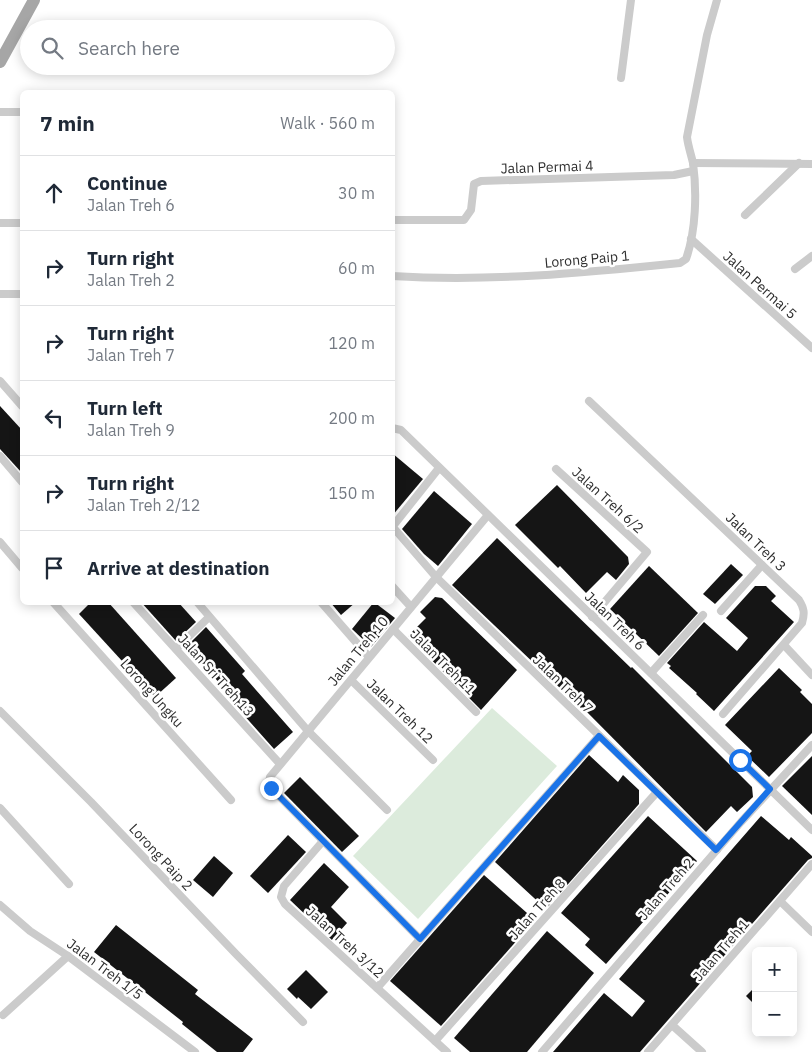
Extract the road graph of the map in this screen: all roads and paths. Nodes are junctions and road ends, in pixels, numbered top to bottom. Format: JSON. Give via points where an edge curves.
{"nodes":[{"id":1,"x":34,"y":0,"type":"edge"},
{"id":2,"x":631,"y":0,"type":"edge"},
{"id":3,"x":717,"y":0,"type":"edge"},
{"id":4,"x":21,"y":20,"type":"edge"},
{"id":5,"x":20,"y":21,"type":"edge"},
{"id":6,"x":4,"y":45,"type":"edge"},
{"id":7,"x":0,"y":62,"type":"edge"},
{"id":8,"x":620,"y":78,"type":"dead end"},
{"id":9,"x":0,"y":112,"type":"edge"},
{"id":10,"x":20,"y":112,"type":"edge"},
{"id":11,"x":799,"y":163,"type":"junction"},
{"id":12,"x":812,"y":164,"type":"edge"},
{"id":13,"x":693,"y":167,"type":"junction"},
{"id":14,"x":745,"y":215,"type":"dead end"},
{"id":15,"x":395,"y":220,"type":"edge"},
{"id":16,"x":0,"y":223,"type":"edge"},
{"id":17,"x":20,"y":223,"type":"edge"},
{"id":18,"x":691,"y":239,"type":"junction"},
{"id":19,"x":812,"y":256,"type":"edge"},
{"id":20,"x":795,"y":269,"type":"dead end"},
{"id":21,"x":395,"y":276,"type":"edge"},
{"id":22,"x":0,"y":294,"type":"edge"},
{"id":23,"x":20,"y":294,"type":"edge"},
{"id":24,"x":812,"y":348,"type":"edge"},
{"id":25,"x":0,"y":381,"type":"edge"},
{"id":26,"x":589,"y":401,"type":"dead end"},
{"id":27,"x":20,"y":404,"type":"edge"},
{"id":28,"x":397,"y":429,"type":"edge"},
{"id":29,"x":0,"y":456,"type":"edge"},
{"id":30,"x":440,"y":468,"type":"junction"},
{"id":31,"x":556,"y":470,"type":"dead end"},
{"id":32,"x":20,"y":480,"type":"edge"},
{"id":33,"x":488,"y":515,"type":"junction"},
{"id":34,"x":395,"y":524,"type":"edge"},
{"id":35,"x":395,"y":528,"type":"edge"},
{"id":36,"x":0,"y":542,"type":"edge"},
{"id":37,"x":762,"y":565,"type":"junction"},
{"id":38,"x":20,"y":566,"type":"edge"},
{"id":39,"x":436,"y":578,"type":"junction"},
{"id":40,"x":395,"y":589,"type":"edge"},
{"id":41,"x":56,"y":605,"type":"edge"},
{"id":42,"x":136,"y":605,"type":"edge"},
{"id":43,"x":199,"y":605,"type":"edge"},
{"id":44,"x":324,"y":605,"type":"edge"},
{"id":45,"x":411,"y":607,"type":"junction"},
{"id":46,"x":721,"y":610,"type":"dead end"},
{"id":47,"x":703,"y":615,"type":"dead end"},
{"id":48,"x":209,"y":617,"type":"junction"},
{"id":49,"x":592,"y":617,"type":"junction"},
{"id":50,"x":393,"y":629,"type":"junction"},
{"id":51,"x":784,"y":646,"type":"junction"},
{"id":52,"x":176,"y":649,"type":"junction"},
{"id":53,"x":369,"y":658,"type":"junction"},
{"id":54,"x":651,"y":673,"type":"junction"},
{"id":55,"x":812,"y":674,"type":"edge"},
{"id":56,"x":351,"y":680,"type":"junction"},
{"id":57,"x":0,"y":711,"type":"edge"},
{"id":58,"x":476,"y":712,"type":"dead end"},
{"id":59,"x":723,"y":714,"type":"dead end"},
{"id":60,"x":308,"y":731,"type":"junction"},
{"id":61,"x":599,"y":736,"type":"junction"},
{"id":62,"x":812,"y":745,"type":"edge"},
{"id":63,"x":433,"y":760,"type":"dead end"},
{"id":64,"x":280,"y":764,"type":"junction"},
{"id":65,"x":770,"y":789,"type":"junction"},
{"id":66,"x":657,"y":792,"type":"junction"},
{"id":67,"x":231,"y":800,"type":"dead end"},
{"id":68,"x":0,"y":808,"type":"edge"},
{"id":69,"x":387,"y":810,"type":"dead end"},
{"id":70,"x":812,"y":830,"type":"edge"},
{"id":71,"x":323,"y":841,"type":"junction"},
{"id":72,"x":716,"y":850,"type":"junction"},
{"id":73,"x":812,"y":864,"type":"edge"},
{"id":74,"x":69,"y":884,"type":"dead end"},
{"id":75,"x":780,"y":900,"type":"junction"},
{"id":76,"x":0,"y":905,"type":"edge"},
{"id":77,"x":812,"y":932,"type":"edge"},
{"id":78,"x":420,"y":939,"type":"junction"},
{"id":79,"x":68,"y":956,"type":"junction"},
{"id":80,"x":377,"y":988,"type":"junction"},
{"id":81,"x":2,"y":1015,"type":"dead end"},
{"id":82,"x":303,"y":1022,"type":"dead end"},
{"id":83,"x":672,"y":1025,"type":"junction"},
{"id":84,"x":435,"y":1041,"type":"junction"},
{"id":85,"x":195,"y":1052,"type":"edge"},
{"id":86,"x":447,"y":1052,"type":"edge"},
{"id":87,"x":542,"y":1052,"type":"edge"},
{"id":88,"x":648,"y":1052,"type":"edge"},
{"id":89,"x":702,"y":1052,"type":"edge"}],
"edges":[{"from":1,"to":4,"type":"main road"},
{"from":2,"to":8,"type":"street"},
{"from":3,"to":13,"type":"street","name":"Lorong Paip 1","via":[[687,137]]},
{"from":5,"to":6,"type":"main road"},
{"from":6,"to":7,"type":"main road"},
{"from":9,"to":10,"type":"street"},
{"from":11,"to":12,"type":"street"},
{"from":11,"to":13,"type":"street"},
{"from":11,"to":14,"type":"street"},
{"from":13,"to":15,"type":"street","name":"Jalan Permai 4","via":[[674,175],[481,181],[474,184],[471,210],[464,220]]},
{"from":13,"to":18,"type":"street","name":"Lorong Paip 1","via":[[695,214]]},
{"from":16,"to":17,"type":"street"},
{"from":18,"to":21,"type":"street","name":"Lorong Paip 1","via":[[686,259],[680,263],[540,276]]},
{"from":18,"to":24,"type":"street","name":"Jalan Permai 5"},
{"from":19,"to":20,"type":"street"},
{"from":22,"to":23,"type":"street"},
{"from":25,"to":27,"type":"street"},
{"from":26,"to":37,"type":"street","name":"Jalan Treh 3"},
{"from":28,"to":30,"type":"street","name":"Jalan Treh 6"},
{"from":29,"to":32,"type":"street"},
{"from":30,"to":33,"type":"street","name":"Jalan Treh 6"},
{"from":30,"to":34,"type":"street"},
{"from":31,"to":49,"type":"street","name":"Jalan Treh 6/2","via":[[647,552]]},
{"from":33,"to":39,"type":"street","name":"Jalan Treh 10"},
{"from":33,"to":49,"type":"street","name":"Jalan Treh 6"},
{"from":35,"to":39,"type":"street","name":"Jalan Treh 7"},
{"from":36,"to":38,"type":"street"},
{"from":37,"to":46,"type":"street"},
{"from":37,"to":51,"type":"street","name":"Jalan Treh 3","via":[[804,607],[802,623]]},
{"from":39,"to":45,"type":"street","name":"Jalan Treh 10"},
{"from":39,"to":61,"type":"street","name":"Jalan Treh 7"},
{"from":40,"to":45,"type":"street"},
{"from":41,"to":67,"type":"street","name":"Lorong Ungku"},
{"from":42,"to":52,"type":"street","name":"Jalan Sri Treh 13"},
{"from":43,"to":48,"type":"street"},
{"from":44,"to":53,"type":"street"},
{"from":45,"to":50,"type":"street","name":"Jalan Treh 10"},
{"from":47,"to":54,"type":"street"},
{"from":48,"to":52,"type":"street"},
{"from":48,"to":60,"type":"street"},
{"from":49,"to":54,"type":"street","name":"Jalan Treh 6"},
{"from":50,"to":53,"type":"street","name":"Jalan Treh 10"},
{"from":50,"to":58,"type":"street","name":"Jalan Treh 11"},
{"from":51,"to":55,"type":"street"},
{"from":51,"to":59,"type":"street","name":"Jalan Treh 3"},
{"from":52,"to":64,"type":"street","name":"Jalan Sri Treh 13"},
{"from":53,"to":56,"type":"street","name":"Jalan Treh 10"},
{"from":54,"to":65,"type":"street","name":"Jalan Treh 6"},
{"from":56,"to":60,"type":"street","name":"Jalan Treh 10"},
{"from":56,"to":63,"type":"street","name":"Jalan Treh 12"},
{"from":57,"to":82,"type":"street","name":"Lorong Paip 2"},
{"from":60,"to":64,"type":"street","name":"Jalan Treh 10"},
{"from":60,"to":69,"type":"street"},
{"from":61,"to":66,"type":"street","name":"Jalan Treh 7"},
{"from":61,"to":78,"type":"street"},
{"from":62,"to":65,"type":"street","name":"Jalan Treh 2"},
{"from":64,"to":71,"type":"street","name":"Jalan Treh 10","via":[[270,777],[271,788]]},
{"from":65,"to":70,"type":"street","name":"Jalan Treh 6"},
{"from":65,"to":72,"type":"street","name":"Jalan Treh 2"},
{"from":66,"to":72,"type":"street","name":"Jalan Treh 7"},
{"from":66,"to":84,"type":"street","name":"Jalan Treh 8"},
{"from":68,"to":74,"type":"street"},
{"from":71,"to":78,"type":"street"},
{"from":71,"to":80,"type":"street","name":"Jalan Treh 3/12","via":[[284,886],[281,897]]},
{"from":72,"to":87,"type":"street","name":"Jalan Treh 2"},
{"from":73,"to":75,"type":"street","name":"Jalan Treh 1"},
{"from":75,"to":77,"type":"street"},
{"from":75,"to":83,"type":"street","name":"Jalan Treh 1"},
{"from":76,"to":79,"type":"street","name":"Jalan Treh 1/5","via":[[30,931]]},
{"from":78,"to":80,"type":"street"},
{"from":79,"to":81,"type":"street"},
{"from":79,"to":85,"type":"street","name":"Jalan Treh 1/5"},
{"from":80,"to":84,"type":"street","name":"Jalan Treh 3/12"},
{"from":83,"to":88,"type":"street","name":"Jalan Treh 1"},
{"from":83,"to":89,"type":"street"},
{"from":84,"to":86,"type":"street","name":"Jalan Treh 3/12"}]}
